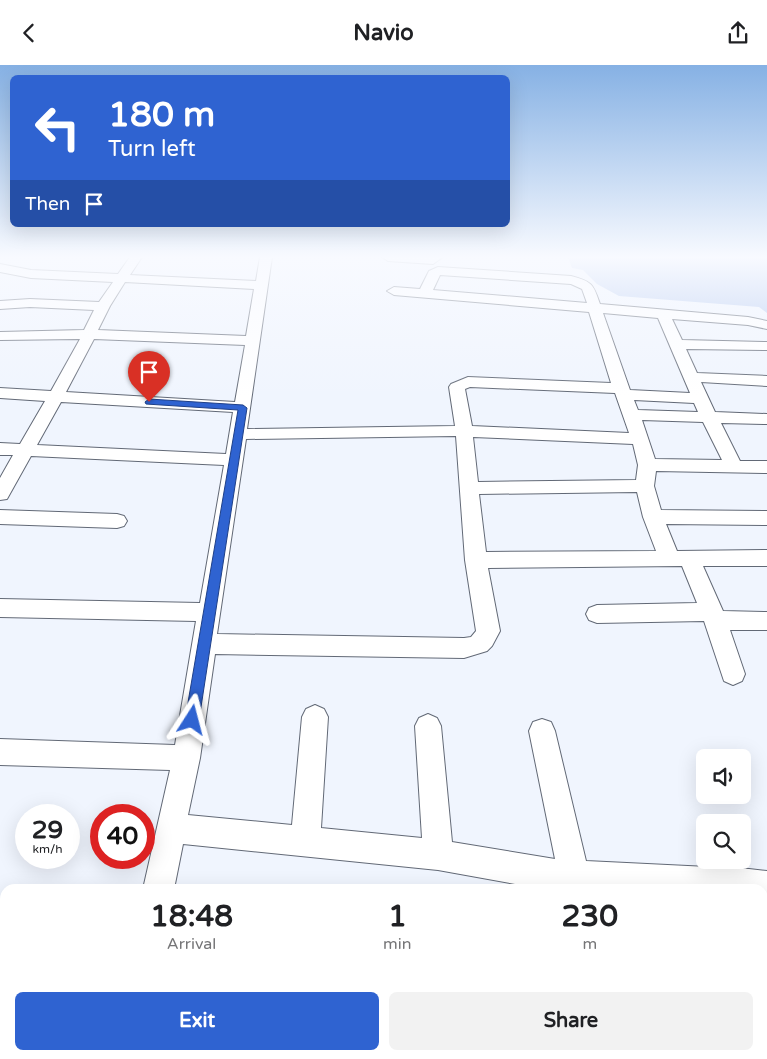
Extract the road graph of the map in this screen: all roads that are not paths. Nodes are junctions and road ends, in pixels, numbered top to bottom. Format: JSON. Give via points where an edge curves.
{"nodes":[{"id":1,"x":30,"y":303,"type":"edge"},
{"id":2,"x":46,"y":303,"type":"edge"},
{"id":3,"x":105,"y":303,"type":"edge"},
{"id":4,"x":259,"y":303,"type":"edge"},
{"id":5,"x":539,"y":303,"type":"edge"},
{"id":6,"x":593,"y":303,"type":"edge"},
{"id":7,"x":0,"y":305,"type":"edge"},
{"id":8,"x":103,"y":306,"type":"junction"},
{"id":9,"x":595,"y":308,"type":"junction"},
{"id":10,"x":663,"y":313,"type":"junction"},
{"id":11,"x":767,"y":325,"type":"edge"},
{"id":12,"x":88,"y":334,"type":"junction"},
{"id":13,"x":0,"y":336,"type":"edge"},
{"id":14,"x":253,"y":341,"type":"junction"},
{"id":15,"x":677,"y":344,"type":"junction"},
{"id":16,"x":767,"y":346,"type":"edge"},
{"id":17,"x":692,"y":377,"type":"junction"},
{"id":18,"x":767,"y":381,"type":"edge"},
{"id":19,"x":622,"y":391,"type":"junction"},
{"id":20,"x":0,"y":393,"type":"edge"},
{"id":21,"x":55,"y":396,"type":"junction"},
{"id":22,"x":700,"y":398,"type":"junction"},
{"id":23,"x":243,"y":408,"type":"junction"},
{"id":24,"x":631,"y":415,"type":"junction"},
{"id":25,"x":709,"y":417,"type":"junction"},
{"id":26,"x":767,"y":419,"type":"edge"},
{"id":27,"x":464,"y":431,"type":"junction"},
{"id":28,"x":238,"y":433,"type":"junction"},
{"id":29,"x":640,"y":439,"type":"junction"},
{"id":30,"x":0,"y":449,"type":"edge"},
{"id":31,"x":25,"y":450,"type":"junction"},
{"id":32,"x":234,"y":461,"type":"junction"},
{"id":33,"x":647,"y":465,"type":"junction"},
{"id":34,"x":734,"y":467,"type":"junction"},
{"id":35,"x":767,"y":467,"type":"edge"},
{"id":36,"x":645,"y":486,"type":"junction"},
{"id":37,"x":468,"y":488,"type":"junction"},
{"id":38,"x":0,"y":494,"type":"edge"},
{"id":39,"x":0,"y":517,"type":"edge"},
{"id":40,"x":653,"y":517,"type":"junction"},
{"id":41,"x":767,"y":518,"type":"edge"},
{"id":42,"x":117,"y":521,"type":"dead end"},
{"id":43,"x":679,"y":558,"type":"junction"},
{"id":44,"x":767,"y":558,"type":"edge"},
{"id":45,"x":476,"y":560,"type":"junction"},
{"id":46,"x":0,"y":609,"type":"edge"},
{"id":47,"x":210,"y":612,"type":"junction"},
{"id":48,"x":597,"y":614,"type":"dead end"},
{"id":49,"x":713,"y":616,"type":"junction"},
{"id":50,"x":767,"y":621,"type":"edge"},
{"id":51,"x":205,"y":640,"type":"junction"},
{"id":52,"x":733,"y":674,"type":"dead end"},
{"id":53,"x":315,"y":717,"type":"dead end"},
{"id":54,"x":428,"y":726,"type":"dead end"},
{"id":55,"x":542,"y":731,"type":"dead end"},
{"id":56,"x":0,"y":752,"type":"edge"},
{"id":57,"x":186,"y":757,"type":"junction"},
{"id":58,"x":171,"y":828,"type":"junction"},
{"id":59,"x":305,"y":841,"type":"junction"},
{"id":60,"x":438,"y":855,"type":"junction"},
{"id":61,"x":556,"y":879,"type":"edge"},
{"id":62,"x":159,"y":884,"type":"edge"},
{"id":63,"x":749,"y":884,"type":"edge"}],
"edges":[{"from":1,"to":7,"type":"street"},
{"from":2,"to":8,"type":"street"},
{"from":3,"to":8,"type":"street"},
{"from":4,"to":14,"type":"street"},
{"from":5,"to":9,"type":"street"},
{"from":6,"to":9,"type":"street"},
{"from":8,"to":12,"type":"street"},
{"from":9,"to":10,"type":"street"},
{"from":9,"to":19,"type":"street"},
{"from":10,"to":11,"type":"street"},
{"from":10,"to":15,"type":"street"},
{"from":12,"to":13,"type":"street"},
{"from":12,"to":14,"type":"street"},
{"from":12,"to":21,"type":"street"},
{"from":14,"to":23,"type":"street"},
{"from":15,"to":16,"type":"street"},
{"from":15,"to":17,"type":"street"},
{"from":17,"to":18,"type":"street"},
{"from":17,"to":22,"type":"street"},
{"from":19,"to":22,"type":"street"},
{"from":19,"to":24,"type":"street"},
{"from":19,"to":27,"type":"street","via":[[463,383],[456,389]]},
{"from":20,"to":21,"type":"street"},
{"from":21,"to":23,"type":"street"},
{"from":21,"to":31,"type":"street"},
{"from":22,"to":25,"type":"street"},
{"from":23,"to":28,"type":"street"},
{"from":24,"to":25,"type":"street"},
{"from":24,"to":29,"type":"street"},
{"from":25,"to":26,"type":"street"},
{"from":25,"to":34,"type":"street"},
{"from":27,"to":28,"type":"street"},
{"from":27,"to":29,"type":"street"},
{"from":27,"to":37,"type":"street"},
{"from":28,"to":32,"type":"street"},
{"from":29,"to":33,"type":"street"},
{"from":30,"to":31,"type":"street"},
{"from":31,"to":32,"type":"street"},
{"from":31,"to":38,"type":"street"},
{"from":32,"to":47,"type":"street"},
{"from":33,"to":34,"type":"street"},
{"from":33,"to":36,"type":"street"},
{"from":34,"to":35,"type":"street"},
{"from":36,"to":37,"type":"street"},
{"from":36,"to":40,"type":"street"},
{"from":37,"to":45,"type":"street"},
{"from":39,"to":42,"type":"street"},
{"from":40,"to":41,"type":"street"},
{"from":40,"to":43,"type":"street"},
{"from":43,"to":44,"type":"street"},
{"from":43,"to":45,"type":"street"},
{"from":43,"to":49,"type":"street"},
{"from":45,"to":51,"type":"street","via":[[488,631],[485,641],[475,646]]},
{"from":46,"to":47,"type":"street"},
{"from":47,"to":51,"type":"street"},
{"from":48,"to":49,"type":"street"},
{"from":49,"to":50,"type":"street"},
{"from":49,"to":52,"type":"street"},
{"from":51,"to":57,"type":"street"},
{"from":53,"to":59,"type":"street"},
{"from":54,"to":60,"type":"street"},
{"from":55,"to":61,"type":"street"},
{"from":56,"to":57,"type":"street"},
{"from":57,"to":58,"type":"street"},
{"from":58,"to":59,"type":"street"},
{"from":58,"to":62,"type":"street"},
{"from":59,"to":60,"type":"street"},
{"from":60,"to":61,"type":"street"},
{"from":61,"to":63,"type":"street"}]}
